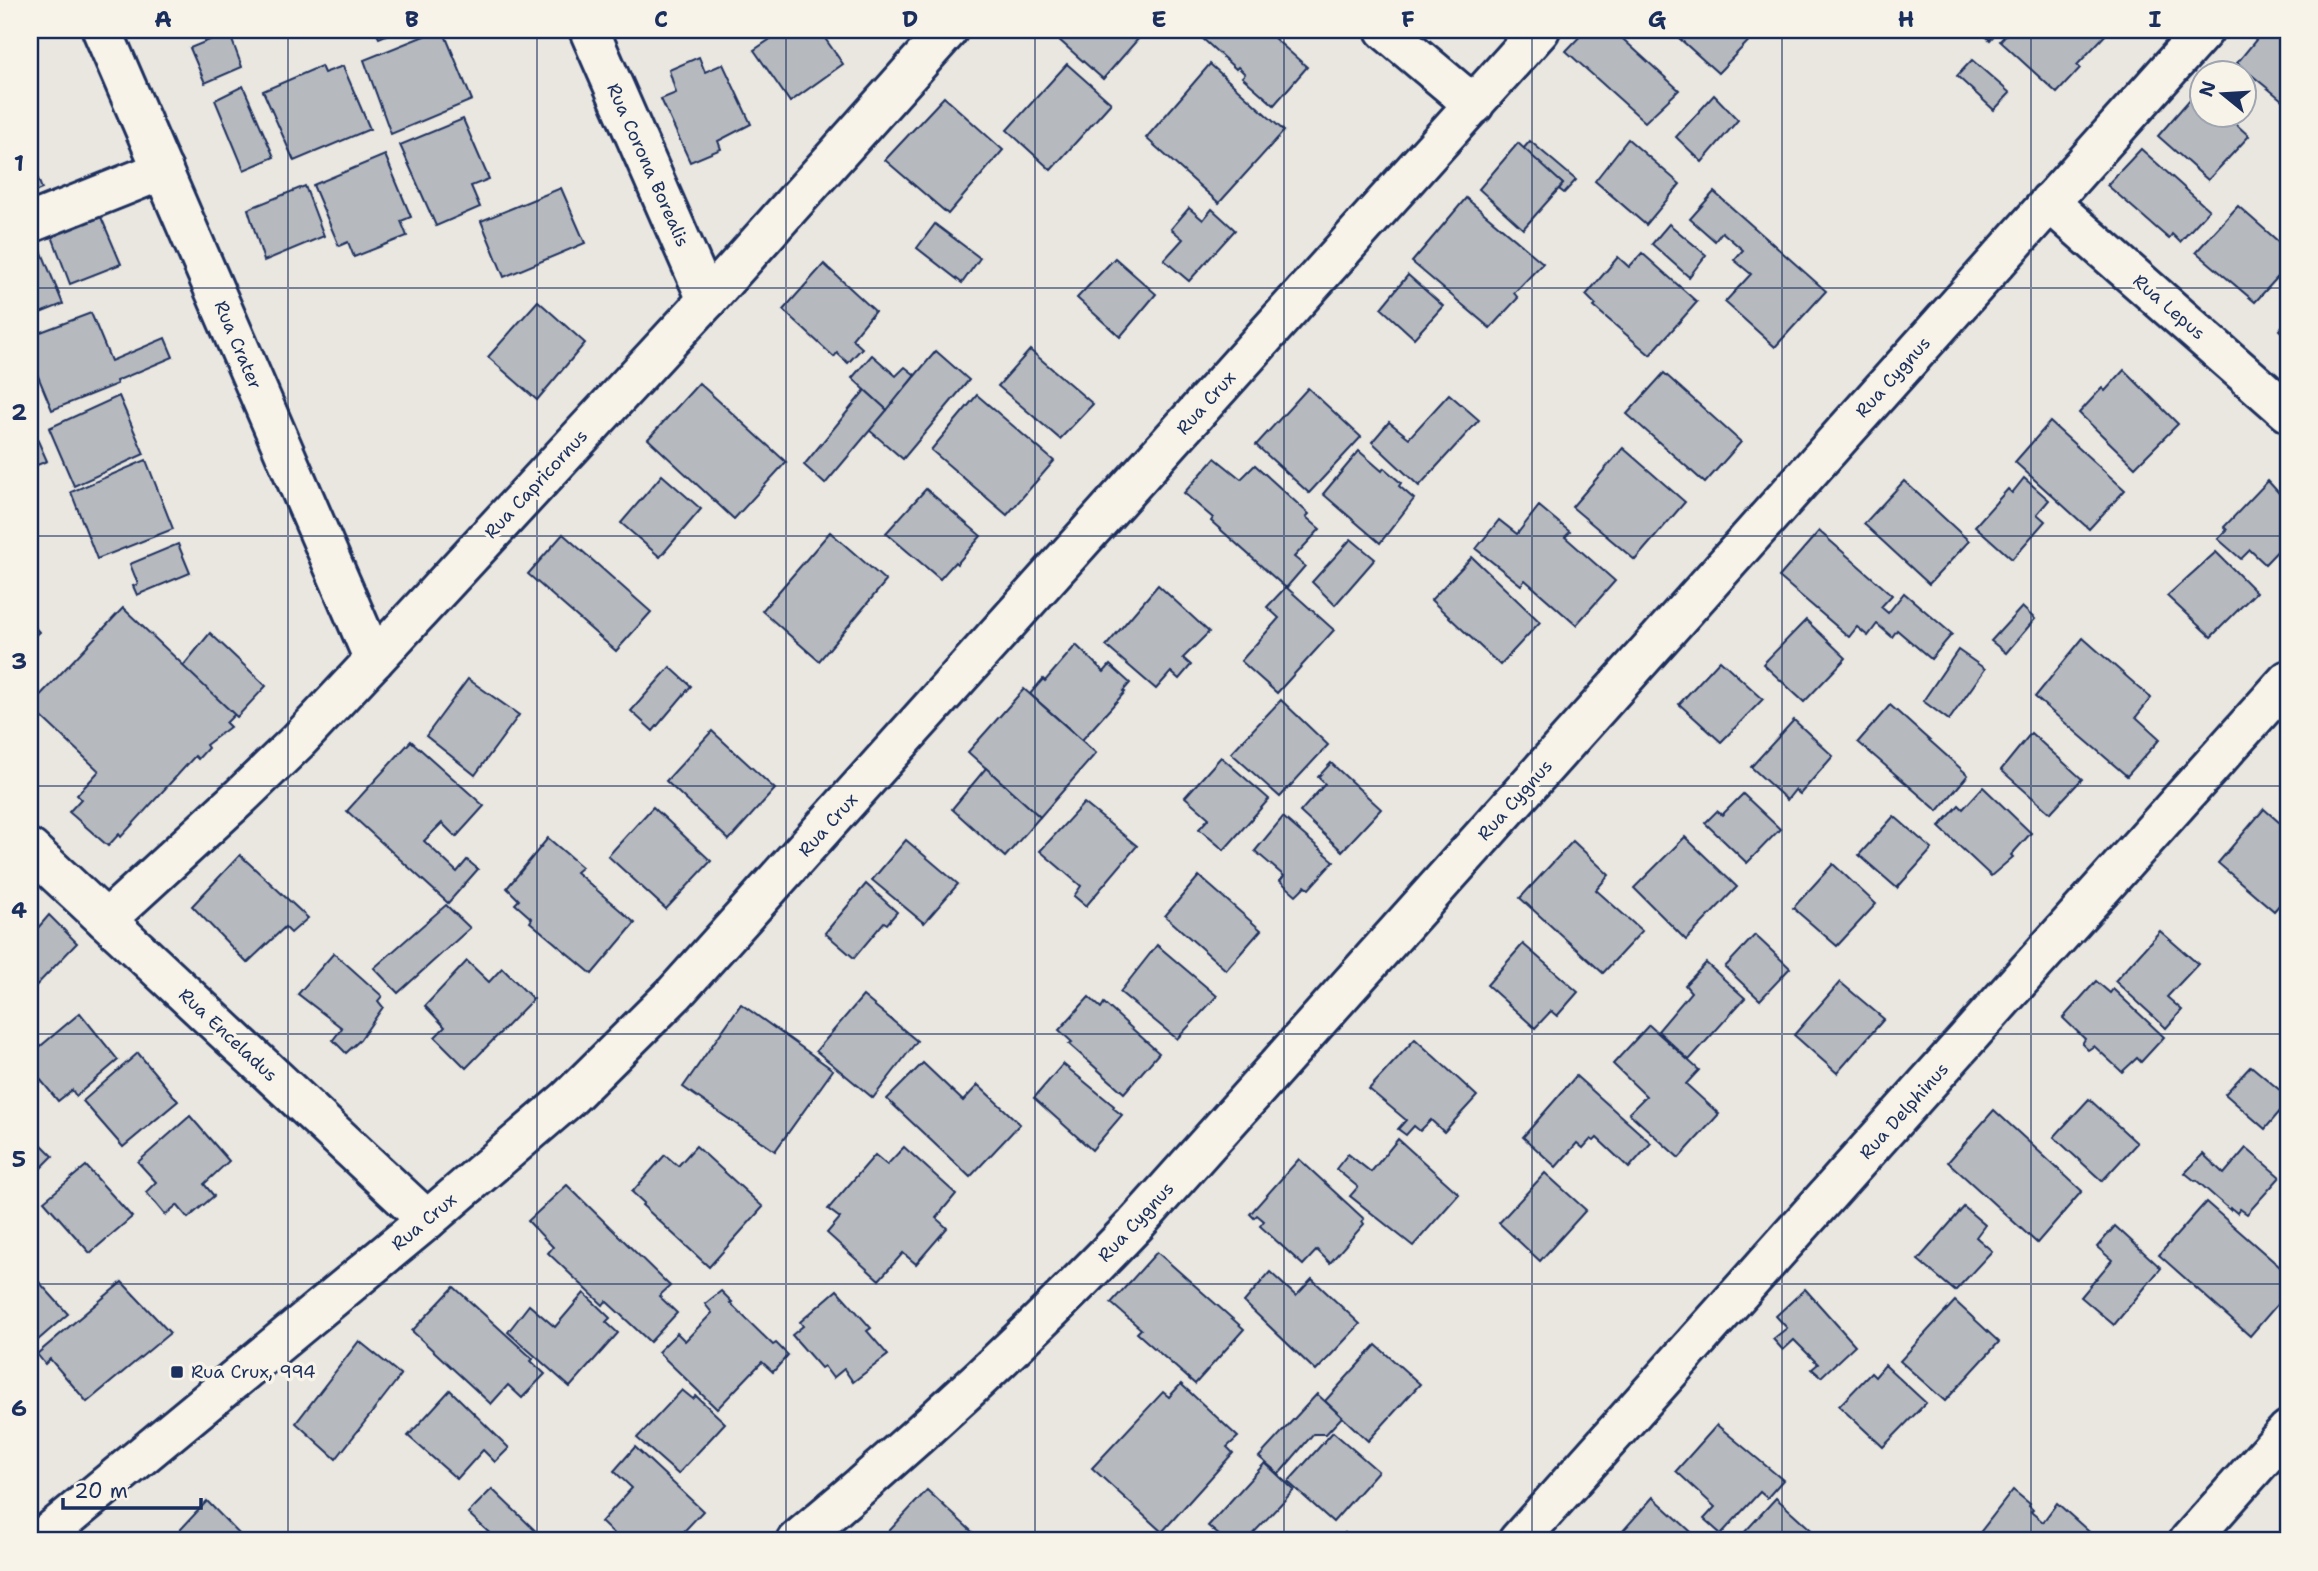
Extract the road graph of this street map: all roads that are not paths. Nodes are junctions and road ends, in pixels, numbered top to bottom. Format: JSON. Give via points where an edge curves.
{"nodes":[{"id":1,"x":103,"y":30,"type":"edge"},
{"id":2,"x":589,"y":30,"type":"edge"},
{"id":3,"x":948,"y":30,"type":"edge"},
{"id":4,"x":1385,"y":30,"type":"edge"},
{"id":5,"x":1540,"y":30,"type":"edge"},
{"id":6,"x":2204,"y":30,"type":"edge"},
{"id":7,"x":1474,"y":104,"type":"junction"},
{"id":8,"x":163,"y":170,"type":"junction"},
{"id":9,"x":2049,"y":202,"type":"junction"},
{"id":10,"x":30,"y":223,"type":"edge"},
{"id":11,"x":707,"y":300,"type":"junction"},
{"id":12,"x":2288,"y":412,"type":"edge"},
{"id":13,"x":374,"y":660,"type":"junction"},
{"id":14,"x":2288,"y":680,"type":"edge"},
{"id":15,"x":30,"y":849,"type":"edge"},
{"id":16,"x":106,"y":920,"type":"junction"},
{"id":17,"x":427,"y":1220,"type":"junction"},
{"id":18,"x":2288,"y":1430,"type":"edge"},
{"id":19,"x":39,"y":1537,"type":"edge"},
{"id":20,"x":796,"y":1541,"type":"edge"},
{"id":21,"x":1518,"y":1541,"type":"edge"},
{"id":22,"x":2189,"y":1541,"type":"edge"}],
"edges":[{"from":1,"to":8,"type":"street","name":"Rua Crater"},
{"from":2,"to":11,"type":"street","name":"Rua Corona Borealis"},
{"from":3,"to":11,"type":"street","name":"Rua Capricornus"},
{"from":4,"to":7,"type":"street"},
{"from":5,"to":7,"type":"street","name":"Rua Crux"},
{"from":6,"to":9,"type":"street","name":"Rua Cygnus"},
{"from":7,"to":17,"type":"street","name":"Rua Crux","via":[[675,993],[568,1100]]},
{"from":8,"to":10,"type":"street"},
{"from":8,"to":13,"type":"street","name":"Rua Crater"},
{"from":9,"to":12,"type":"street","name":"Rua Lepus"},
{"from":9,"to":20,"type":"street","name":"Rua Cygnus","via":[[1135,1225],[994,1368]]},
{"from":11,"to":13,"type":"street","name":"Rua Capricornus"},
{"from":13,"to":16,"type":"street","name":"Rua Capricornus","via":[[298,741]]},
{"from":14,"to":21,"type":"street","name":"Rua Delphinus"},
{"from":15,"to":16,"type":"street","name":"Rua Enceladus"},
{"from":16,"to":17,"type":"street","name":"Rua Enceladus"},
{"from":17,"to":19,"type":"street","name":"Rua Crux"},
{"from":18,"to":22,"type":"street"}]}
